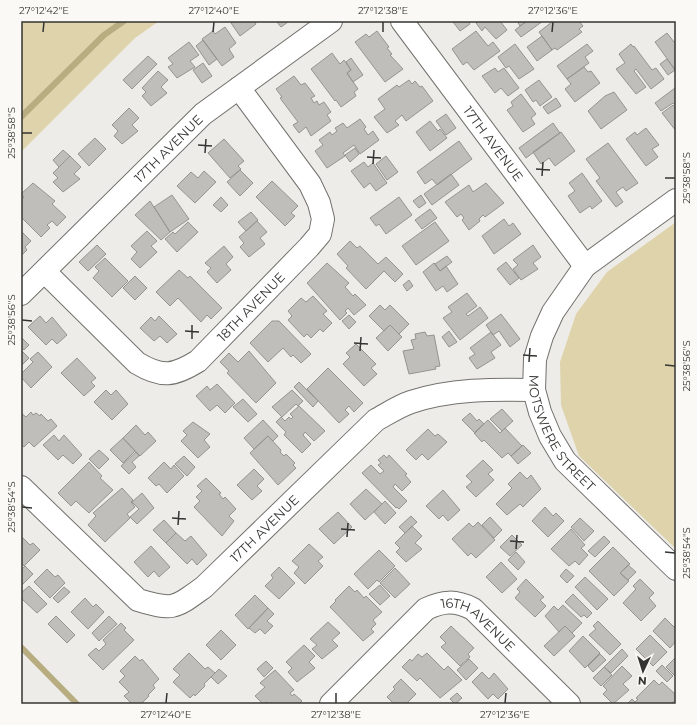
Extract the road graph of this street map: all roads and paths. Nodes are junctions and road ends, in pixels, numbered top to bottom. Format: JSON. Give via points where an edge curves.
{"nodes":[{"id":1,"x":331,"y":21,"type":"edge"},
{"id":2,"x":402,"y":21,"type":"edge"},
{"id":3,"x":239,"y":88,"type":"junction"},
{"id":4,"x":676,"y":200,"type":"edge"},
{"id":5,"x":585,"y":266,"type":"junction"},
{"id":6,"x":45,"y":272,"type":"junction"},
{"id":7,"x":21,"y":294,"type":"edge"},
{"id":8,"x":534,"y":390,"type":"junction"},
{"id":9,"x":21,"y":487,"type":"edge"},
{"id":10,"x":676,"y":569,"type":"edge"},
{"id":11,"x":331,"y":704,"type":"edge"},
{"id":12,"x":569,"y":704,"type":"edge"}],
"edges":[{"from":1,"to":3,"type":"street","name":"17TH AVENUE"},
{"from":2,"to":5,"type":"street","name":"17TH AVENUE"},
{"from":3,"to":6,"type":"street","name":"17TH AVENUE","via":[[203,114]]},
{"from":3,"to":6,"type":"street","name":"18TH AVENUE","via":[[310,184],[319,202],[323,219],[320,234],[309,247],[198,361],[184,370],[170,374],[151,371],[137,363]]},
{"from":4,"to":5,"type":"street","name":"MOTSWERE STREET"},
{"from":5,"to":8,"type":"street","name":"MOTSWERE STREET","via":[[553,312],[542,336],[535,359]]},
{"from":6,"to":7,"type":"street","name":"17TH AVENUE"},
{"from":8,"to":9,"type":"street","name":"17TH AVENUE","via":[[488,389],[444,395],[411,402],[376,420],[204,587],[180,604],[162,607],[138,600]]},
{"from":8,"to":10,"type":"street","name":"MOTSWERE STREET","via":[[550,436],[565,461]]},
{"from":11,"to":12,"type":"street","name":"16TH AVENUE","via":[[426,609],[441,602],[453,602],[473,608]]}]}
